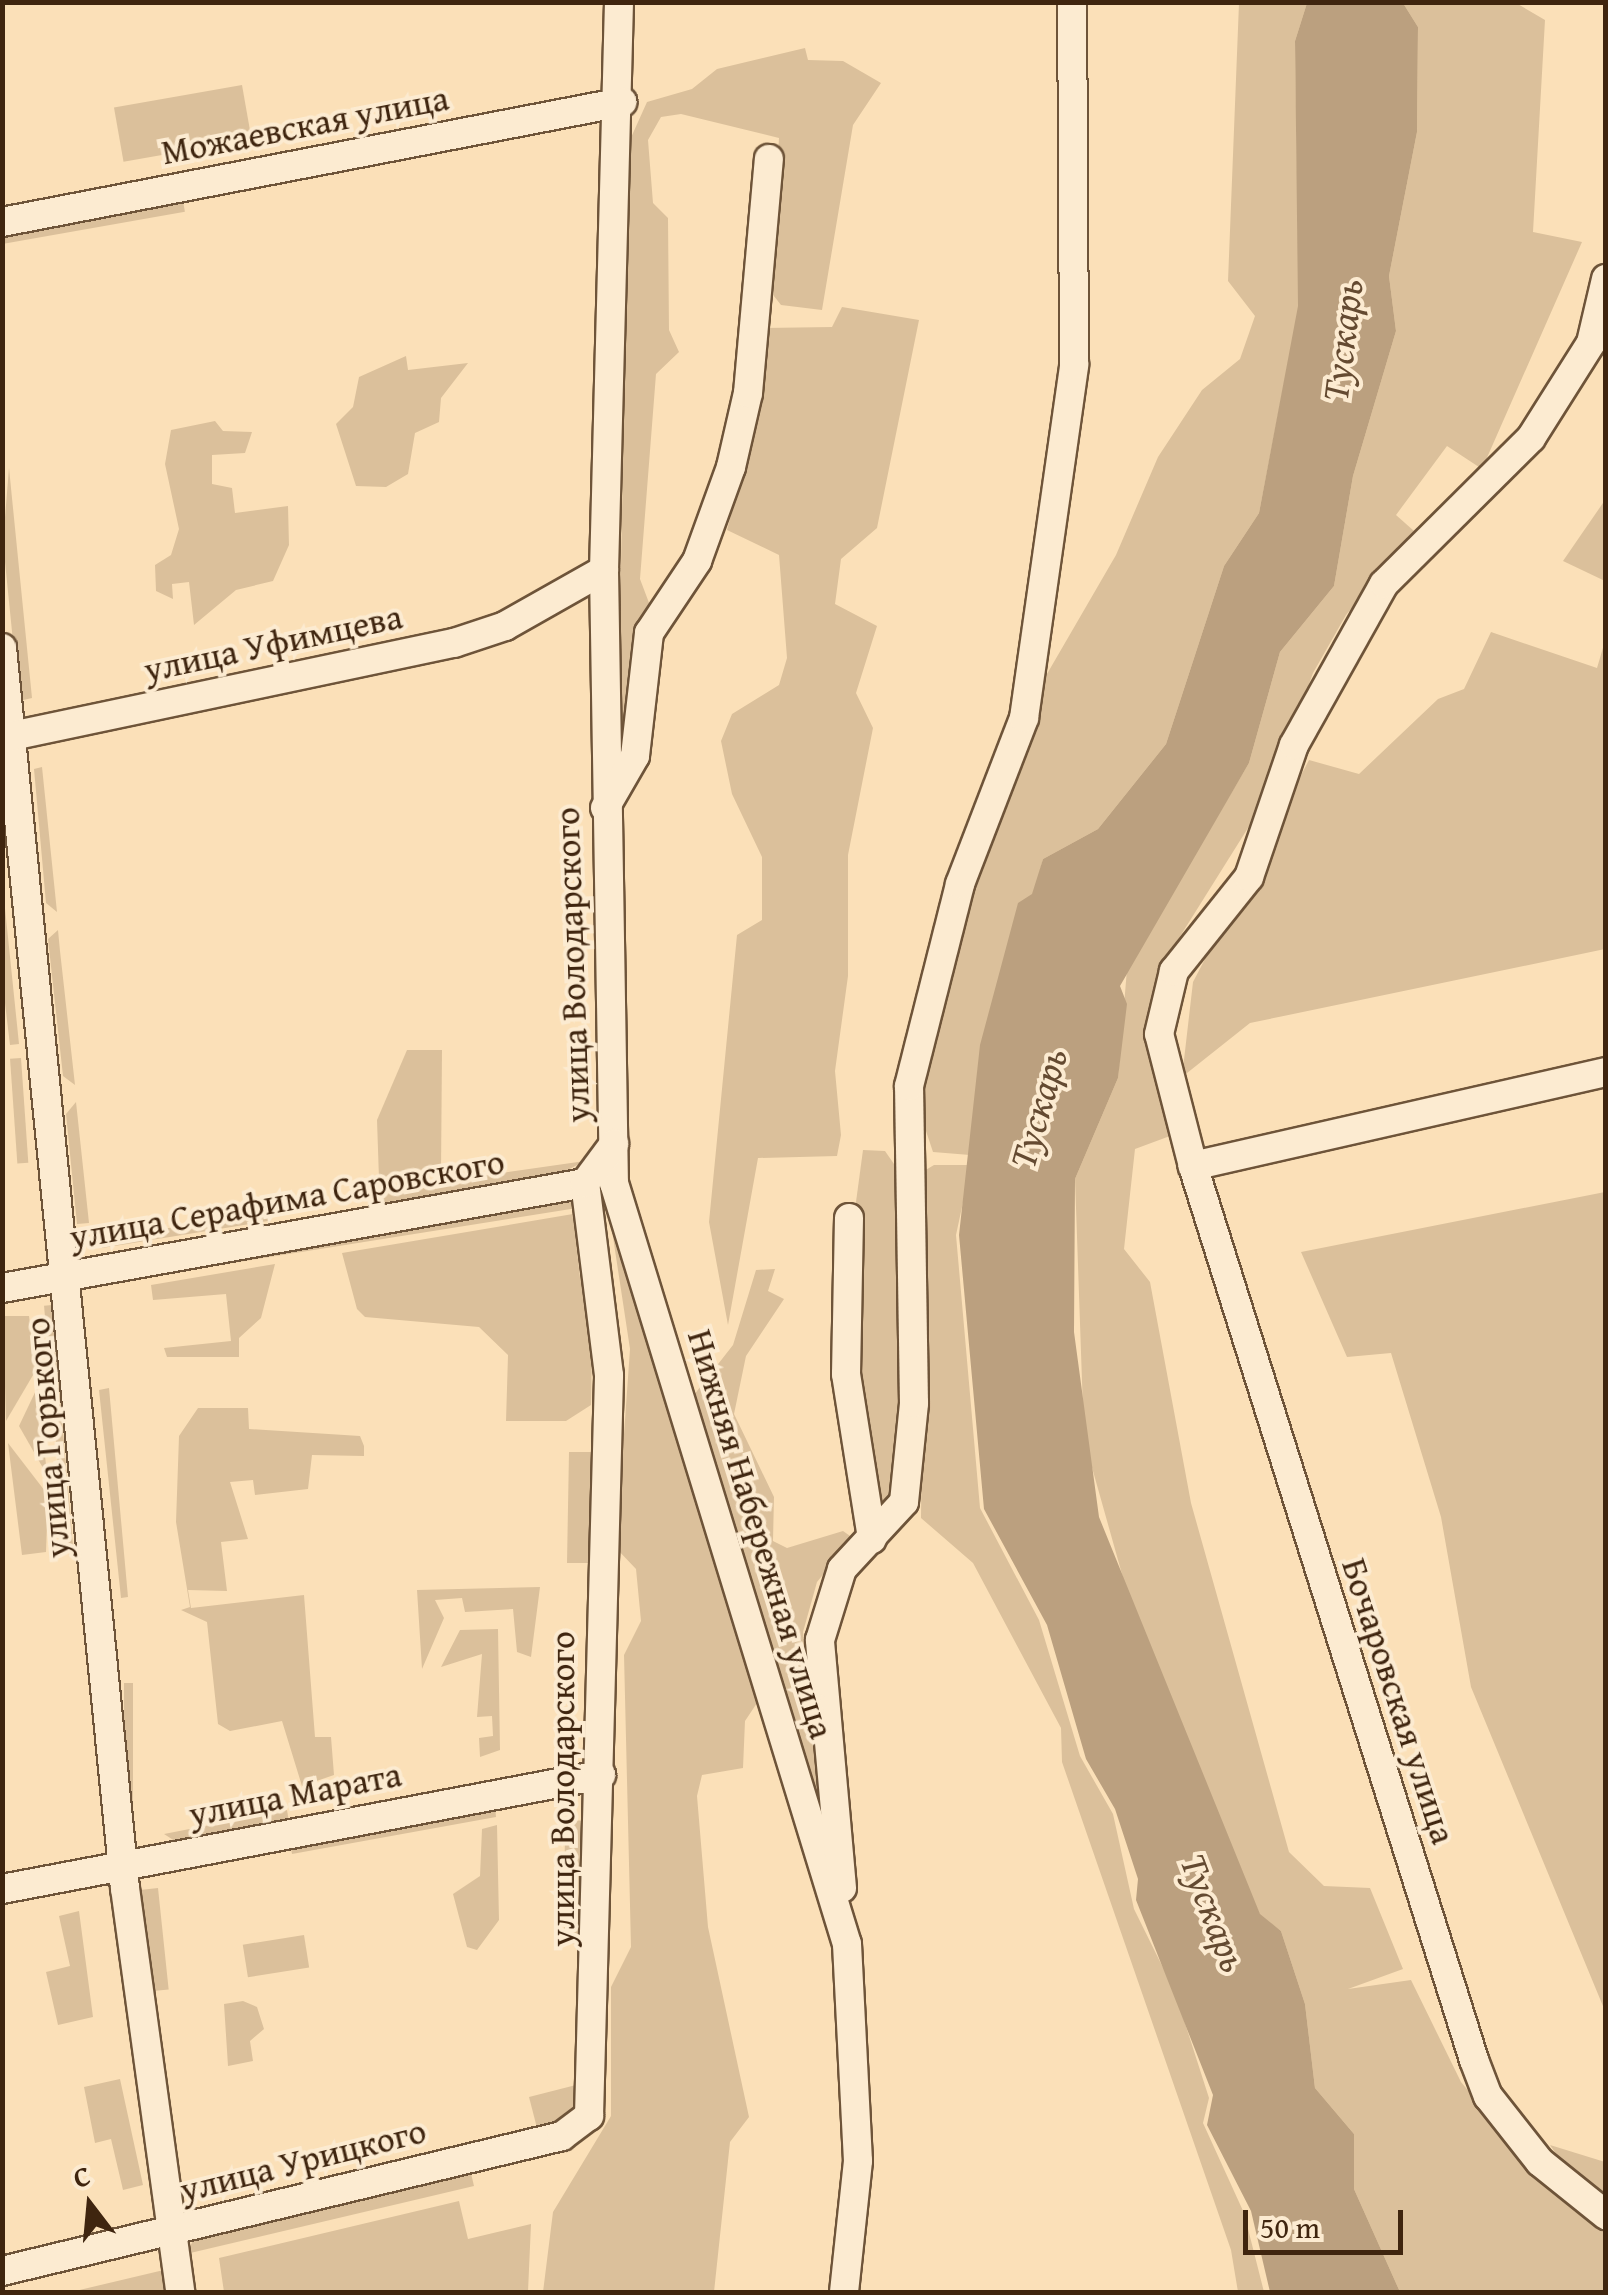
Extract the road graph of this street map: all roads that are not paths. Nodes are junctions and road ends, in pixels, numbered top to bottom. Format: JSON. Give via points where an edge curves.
{"nodes":[{"id":1,"x":619,"y":2,"type":"edge"},
{"id":2,"x":1072,"y":2,"type":"edge"},
{"id":3,"x":622,"y":102,"type":"junction"},
{"id":4,"x":768,"y":159,"type":"dead end"},
{"id":5,"x":2,"y":222,"type":"edge"},
{"id":6,"x":1606,"y":279,"type":"edge"},
{"id":7,"x":604,"y":570,"type":"junction"},
{"id":8,"x":2,"y":648,"type":"edge"},
{"id":9,"x":7,"y":737,"type":"edge"},
{"id":10,"x":604,"y":808,"type":"junction"},
{"id":11,"x":1606,"y":1072,"type":"edge"},
{"id":12,"x":614,"y":1144,"type":"junction"},
{"id":13,"x":1193,"y":1166,"type":"junction"},
{"id":14,"x":585,"y":1183,"type":"junction"},
{"id":15,"x":850,"y":1218,"type":"dead end"},
{"id":16,"x":69,"y":1275,"type":"junction"},
{"id":17,"x":2,"y":1288,"type":"edge"},
{"id":18,"x":872,"y":1540,"type":"junction"},
{"id":19,"x":601,"y":1775,"type":"junction"},
{"id":20,"x":122,"y":1864,"type":"junction"},
{"id":21,"x":2,"y":1889,"type":"edge"},
{"id":22,"x":847,"y":1944,"type":"junction"},
{"id":23,"x":562,"y":2136,"type":"joint"},
{"id":24,"x":1606,"y":2215,"type":"edge"},
{"id":25,"x":174,"y":2229,"type":"junction"},
{"id":26,"x":2,"y":2271,"type":"edge"},
{"id":27,"x":180,"y":2292,"type":"edge"},
{"id":28,"x":844,"y":2292,"type":"edge"}],
"edges":[{"from":1,"to":3,"type":"street","name":"улица Володарского"},
{"from":2,"to":18,"type":"street","name":"Нижняя Набережная улица","via":[[1074,365],[1024,718],[955,901],[909,1086],[914,1402],[904,1502]]},
{"from":3,"to":5,"type":"street","name":"Можаевская улица"},
{"from":3,"to":7,"type":"street","name":"улица Володарского"},
{"from":4,"to":10,"type":"street","via":[[748,393],[731,468],[697,561],[649,633],[635,756]]},
{"from":6,"to":13,"type":"street","name":"Бочаровская улица","via":[[1591,343],[1531,438],[1384,584],[1294,745],[1249,877],[1174,971],[1159,1034]]},
{"from":7,"to":9,"type":"street","name":"улица Уфимцева","via":[[553,602],[454,643]]},
{"from":7,"to":10,"type":"street","name":"улица Володарского"},
{"from":8,"to":9,"type":"street","name":"улица Горького"},
{"from":9,"to":16,"type":"street","name":"улица Горького"},
{"from":10,"to":12,"type":"street","name":"улица Володарского"},
{"from":11,"to":13,"type":"street"},
{"from":12,"to":14,"type":"street","name":"улица Володарского"},
{"from":12,"to":22,"type":"street","name":"Нижняя Набережная улица","via":[[619,1199]]},
{"from":13,"to":24,"type":"street","name":"Бочаровская улица","via":[[1488,2096],[1540,2162]]},
{"from":14,"to":16,"type":"street","name":"улица Серафима Саровского"},
{"from":14,"to":19,"type":"street","name":"улица Володарского","via":[[608,1356]]},
{"from":15,"to":18,"type":"street","via":[[846,1374]]},
{"from":16,"to":17,"type":"street","name":"улица Серафима Саровского"},
{"from":16,"to":20,"type":"street","name":"улица Горького"},
{"from":18,"to":22,"type":"street","name":"Нижняя Набережная улица","via":[[830,1589],[820,1640]]},
{"from":19,"to":20,"type":"street","name":"улица Марата"},
{"from":19,"to":23,"type":"street","name":"улица Володарского","via":[[594,2101]]},
{"from":20,"to":21,"type":"street","name":"улица Марата"},
{"from":20,"to":25,"type":"street","name":"улица Горького"},
{"from":22,"to":28,"type":"street","name":"Нижняя Набережная улица","via":[[858,2161]]},
{"from":23,"to":25,"type":"street","name":"улица Урицкого"},
{"from":25,"to":26,"type":"street","name":"улица Урицкого"},
{"from":25,"to":27,"type":"street","name":"улица Горького"}]}
